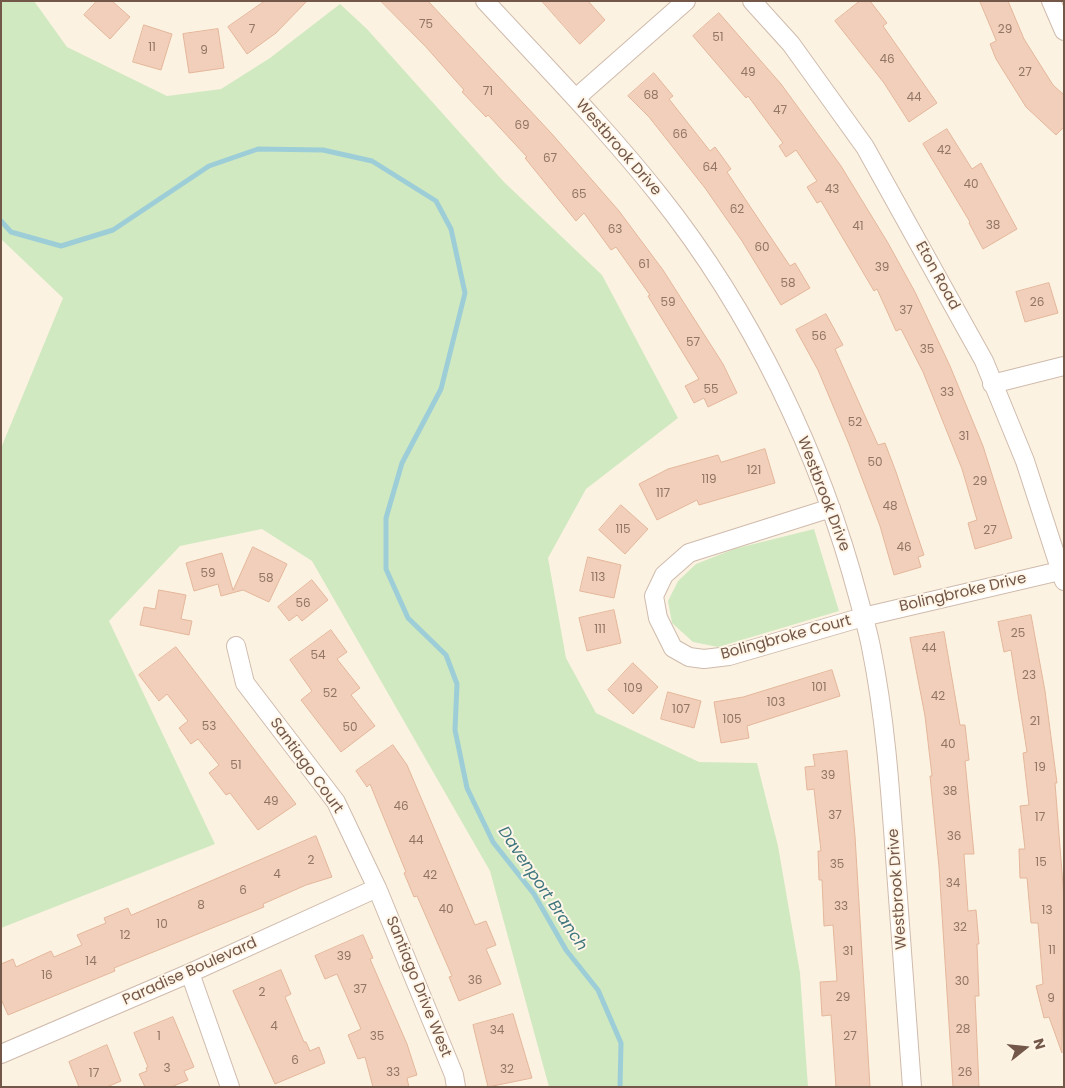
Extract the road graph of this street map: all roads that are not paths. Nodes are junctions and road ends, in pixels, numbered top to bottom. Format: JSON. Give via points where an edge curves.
{"nodes":[{"id":1,"x":485,"y":1,"type":"edge"},
{"id":2,"x":686,"y":1,"type":"edge"},
{"id":3,"x":752,"y":1,"type":"edge"},
{"id":4,"x":1051,"y":1,"type":"edge"},
{"id":5,"x":1064,"y":31,"type":"edge"},
{"id":6,"x":576,"y":98,"type":"junction"},
{"id":7,"x":1064,"y":366,"type":"edge"},
{"id":8,"x":992,"y":384,"type":"junction"},
{"id":9,"x":831,"y":508,"type":"junction"},
{"id":10,"x":1063,"y":574,"type":"edge"},
{"id":11,"x":863,"y":617,"type":"junction"},
{"id":12,"x":236,"y":646,"type":"dead end"},
{"id":13,"x":377,"y":888,"type":"junction"},
{"id":14,"x":190,"y":973,"type":"junction"},
{"id":15,"x":1,"y":1054,"type":"edge"},
{"id":16,"x":230,"y":1087,"type":"edge"},
{"id":17,"x":456,"y":1087,"type":"edge"},
{"id":18,"x":912,"y":1087,"type":"edge"}],
"edges":[{"from":1,"to":6,"type":"street","name":"Westbrook Drive"},
{"from":2,"to":6,"type":"street"},
{"from":3,"to":8,"type":"street","name":"Eton Road","via":[[791,44],[865,147],[984,362]]},
{"from":4,"to":5,"type":"street"},
{"from":6,"to":9,"type":"street","name":"Westbrook Drive","via":[[656,191],[703,256],[752,335],[788,405]]},
{"from":7,"to":8,"type":"street"},
{"from":8,"to":10,"type":"street","name":"Eton Road","via":[[1026,461]]},
{"from":9,"to":11,"type":"street","name":"Westbrook Drive"},
{"from":9,"to":11,"type":"street","name":"Bolingbroke Court","via":[[690,553],[664,575],[654,596],[658,618],[673,648],[688,657],[704,659],[760,648]]},
{"from":10,"to":11,"type":"street","name":"Bolingbroke Drive"},
{"from":11,"to":18,"type":"street","name":"Westbrook Drive","via":[[871,644],[886,738]]},
{"from":12,"to":13,"type":"street","name":"Santiago Court","via":[[245,683],[336,802]]},
{"from":13,"to":14,"type":"street","name":"Paradise Boulevard"},
{"from":13,"to":17,"type":"street","name":"Santiago Drive West","via":[[427,1006]]},
{"from":14,"to":15,"type":"street","name":"Paradise Boulevard"},
{"from":14,"to":16,"type":"street"}]}
